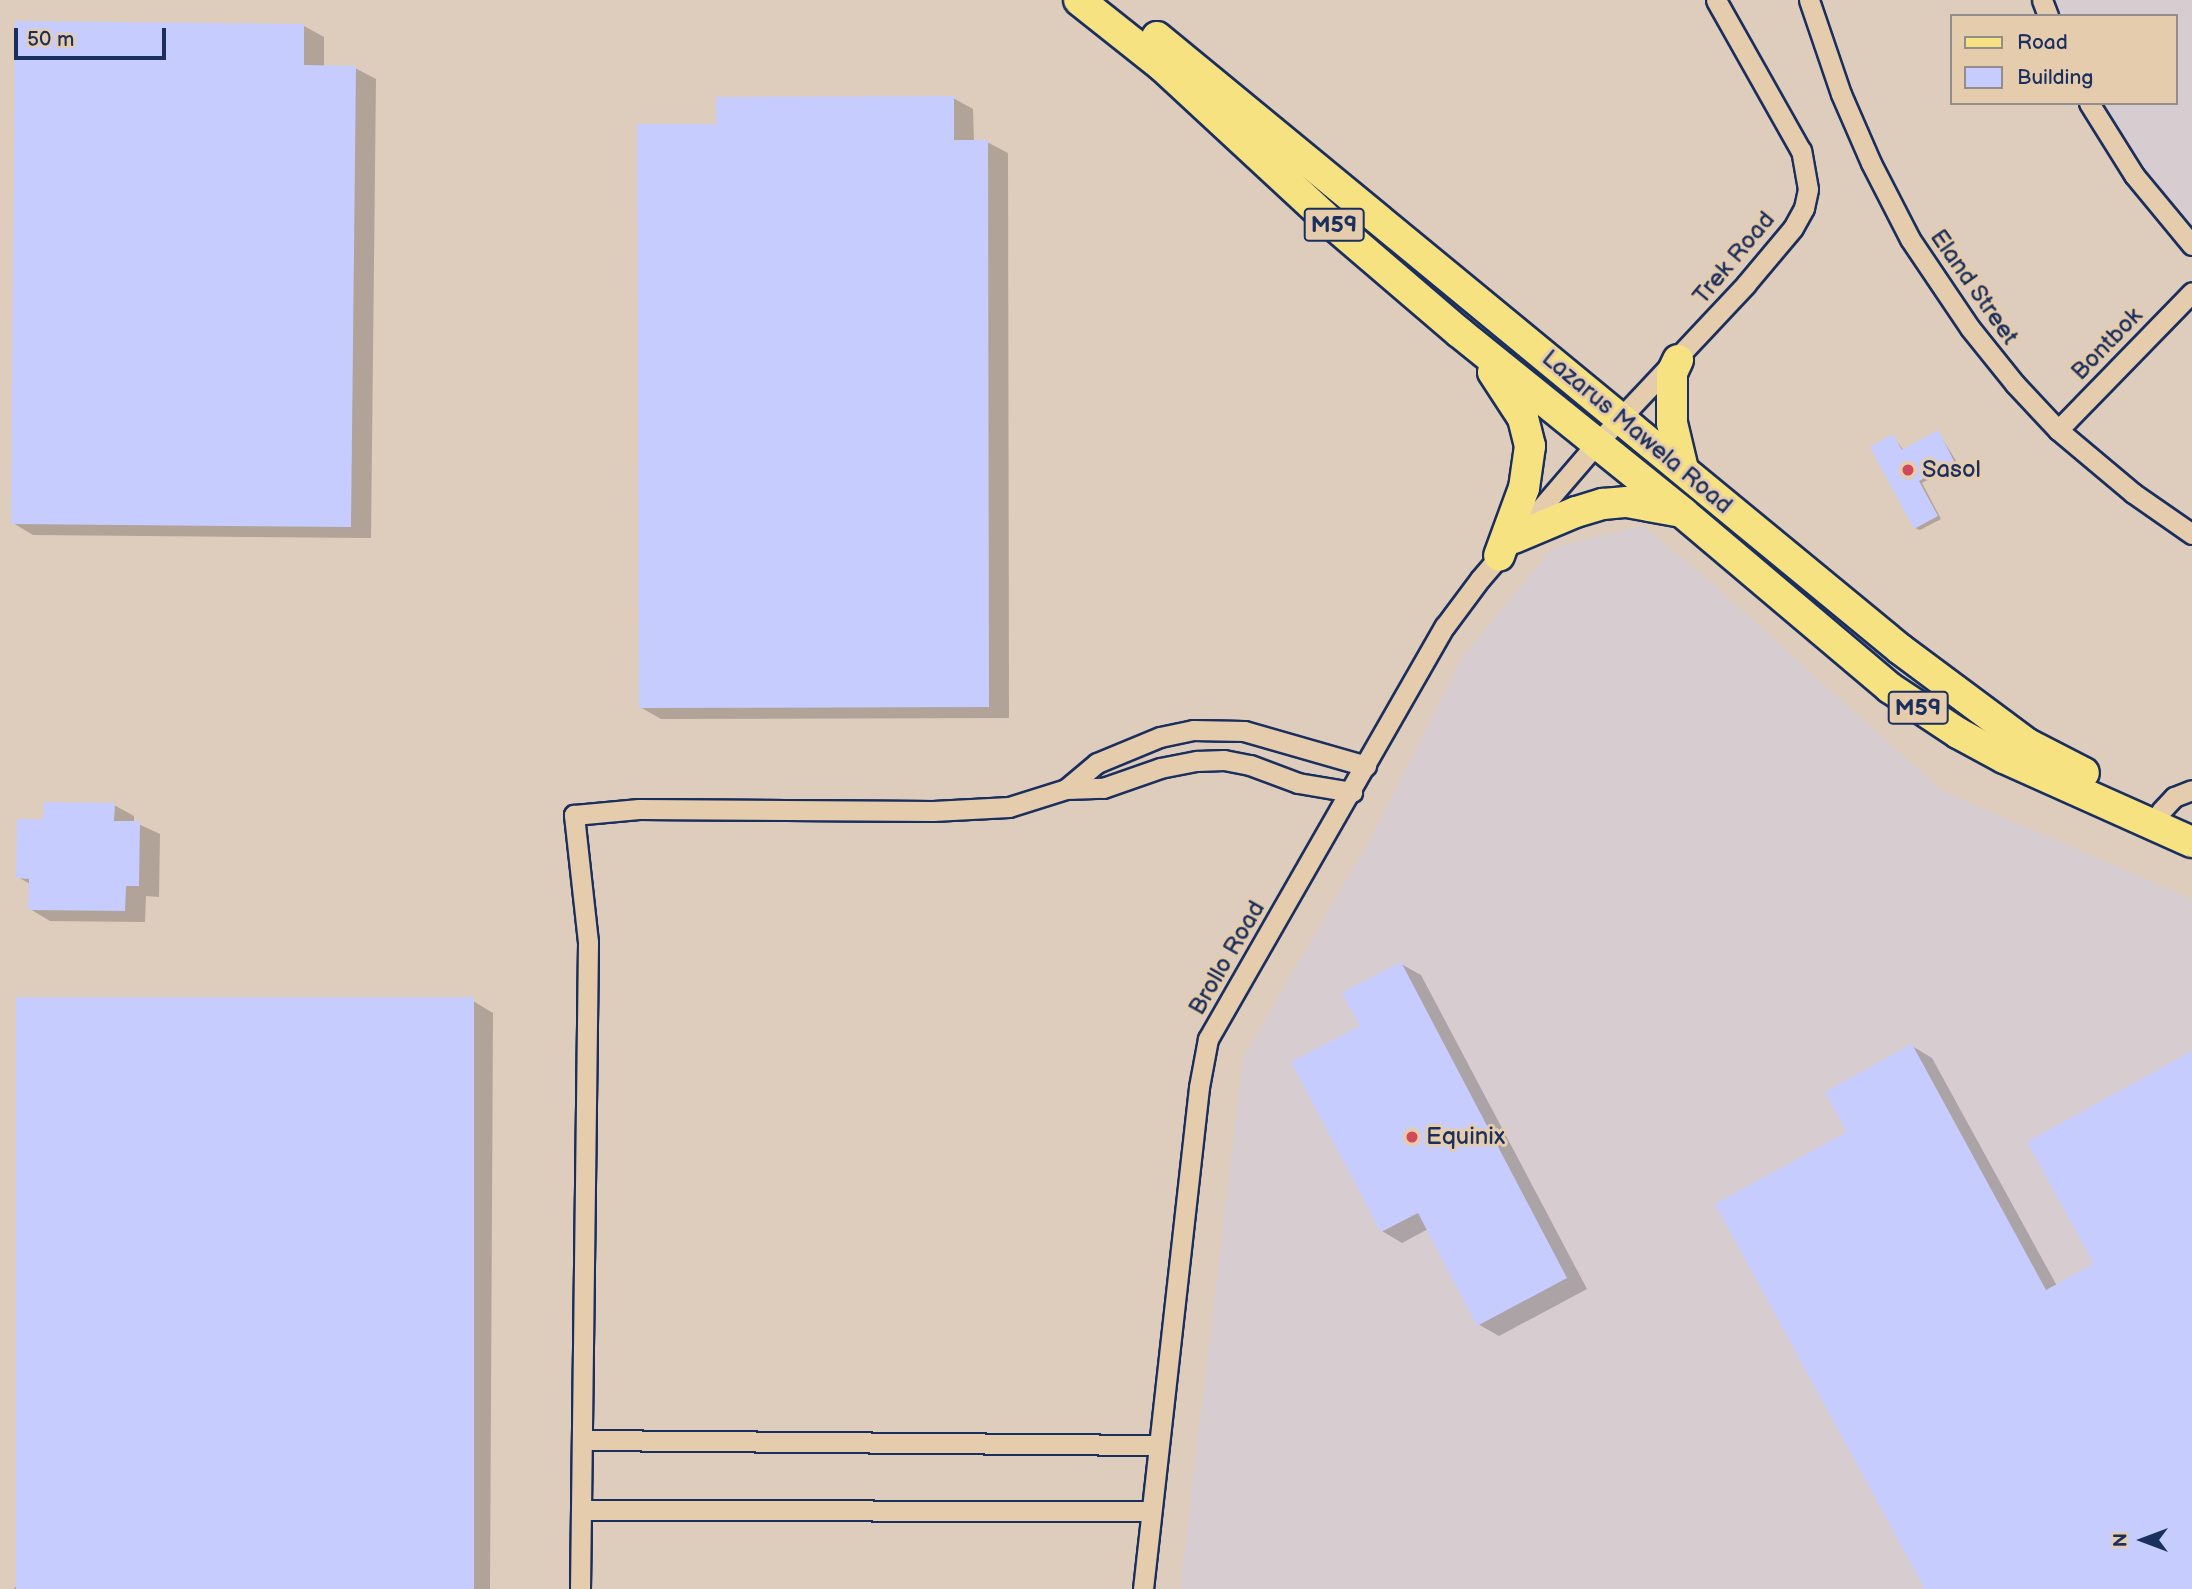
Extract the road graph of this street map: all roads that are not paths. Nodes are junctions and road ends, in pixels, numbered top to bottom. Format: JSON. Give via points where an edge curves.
{"nodes":[{"id":1,"x":1079,"y":0,"type":"edge"},
{"id":2,"x":1108,"y":0,"type":"edge"},
{"id":3,"x":1716,"y":0,"type":"edge"},
{"id":4,"x":1809,"y":0,"type":"edge"},
{"id":5,"x":2090,"y":105,"type":"edge"},
{"id":6,"x":2192,"y":244,"type":"edge"},
{"id":7,"x":2192,"y":292,"type":"edge"},
{"id":8,"x":1460,"y":332,"type":"junction"},
{"id":9,"x":1678,"y":360,"type":"junction"},
{"id":10,"x":1620,"y":418,"type":"junction"},
{"id":11,"x":2058,"y":430,"type":"junction"},
{"id":12,"x":1596,"y":444,"type":"junction"},
{"id":13,"x":1683,"y":469,"type":"junction"},
{"id":14,"x":1683,"y":513,"type":"junction"},
{"id":15,"x":2192,"y":534,"type":"edge"},
{"id":16,"x":1507,"y":547,"type":"junction"},
{"id":17,"x":1366,"y":766,"type":"junction"},
{"id":18,"x":1066,"y":789,"type":"junction"},
{"id":19,"x":2192,"y":790,"type":"edge"},
{"id":20,"x":1352,"y":792,"type":"junction"},
{"id":21,"x":2161,"y":811,"type":"junction"},
{"id":22,"x":2192,"y":824,"type":"edge"},
{"id":23,"x":2192,"y":842,"type":"edge"},
{"id":24,"x":583,"y":1440,"type":"junction"},
{"id":25,"x":1158,"y":1445,"type":"junction"},
{"id":26,"x":582,"y":1510,"type":"junction"},
{"id":27,"x":1151,"y":1511,"type":"junction"},
{"id":28,"x":580,"y":1589,"type":"edge"},
{"id":29,"x":1143,"y":1589,"type":"edge"}],
"edges":[{"from":1,"to":8,"type":"main road","name":"Lazarus Mawela Road","number":"M59","via":[[1162,66],[1334,225]]},
{"from":2,"to":10,"type":"main road","name":"Lazarus Mawela Road","number":"M59","via":[[1225,91]]},
{"from":3,"to":9,"type":"street","name":"Trek Road","via":[[1801,151],[1808,189],[1793,228]]},
{"from":4,"to":11,"type":"street","name":"Eland Street","via":[[1854,126],[1910,239],[1970,328]]},
{"from":5,"to":6,"type":"street","via":[[2134,175]]},
{"from":7,"to":11,"type":"street","name":"Bontbok"},
{"from":8,"to":12,"type":"main road","name":"Lazarus Mawela Road","number":"M59"},
{"from":8,"to":16,"type":"main road","via":[[1508,391],[1528,431],[1527,478]]},
{"from":9,"to":10,"type":"street","name":"Trek Road"},
{"from":9,"to":13,"type":"main road","via":[[1672,373],[1672,423]]},
{"from":10,"to":12,"type":"street","name":"Trek Road"},
{"from":10,"to":13,"type":"main road","name":"Lazarus Mawela Road","number":"M59"},
{"from":11,"to":15,"type":"street","name":"Eland Street","via":[[2124,486]]},
{"from":12,"to":14,"type":"main road","number":"M59"},
{"from":12,"to":16,"type":"street","name":"Brollo Road"},
{"from":13,"to":21,"type":"main road","name":"Lazarus Mawela Road","number":"M59","via":[[1900,649],[2025,743]]},
{"from":14,"to":16,"type":"main road","via":[[1650,504],[1603,504]]},
{"from":14,"to":23,"type":"main road","name":"Lazarus Mawela Road","number":"M59","via":[[1890,688],[1940,723],[2004,758]]},
{"from":16,"to":17,"type":"street","name":"Brollo Road","via":[[1445,626]]},
{"from":17,"to":18,"type":"street","via":[[1244,731],[1193,730],[1160,737],[1097,763]]},
{"from":17,"to":20,"type":"street","name":"Brollo Road"},
{"from":18,"to":20,"type":"street","via":[[1103,788],[1177,764],[1224,760],[1298,783]]},
{"from":18,"to":24,"type":"street","via":[[1009,807],[969,810],[639,809],[574,815],[588,942]]},
{"from":19,"to":21,"type":"street","via":[[2174,797]]},
{"from":20,"to":25,"type":"street","name":"Brollo Road","via":[[1205,1048]]},
{"from":21,"to":22,"type":"main road","name":"Lazarus Mawela Road","number":"M59"},
{"from":24,"to":25,"type":"street"},
{"from":24,"to":26,"type":"street"},
{"from":25,"to":27,"type":"street","name":"Brollo Road"},
{"from":26,"to":27,"type":"street"},
{"from":26,"to":28,"type":"street"},
{"from":27,"to":29,"type":"street","name":"Brollo Road"}]}
